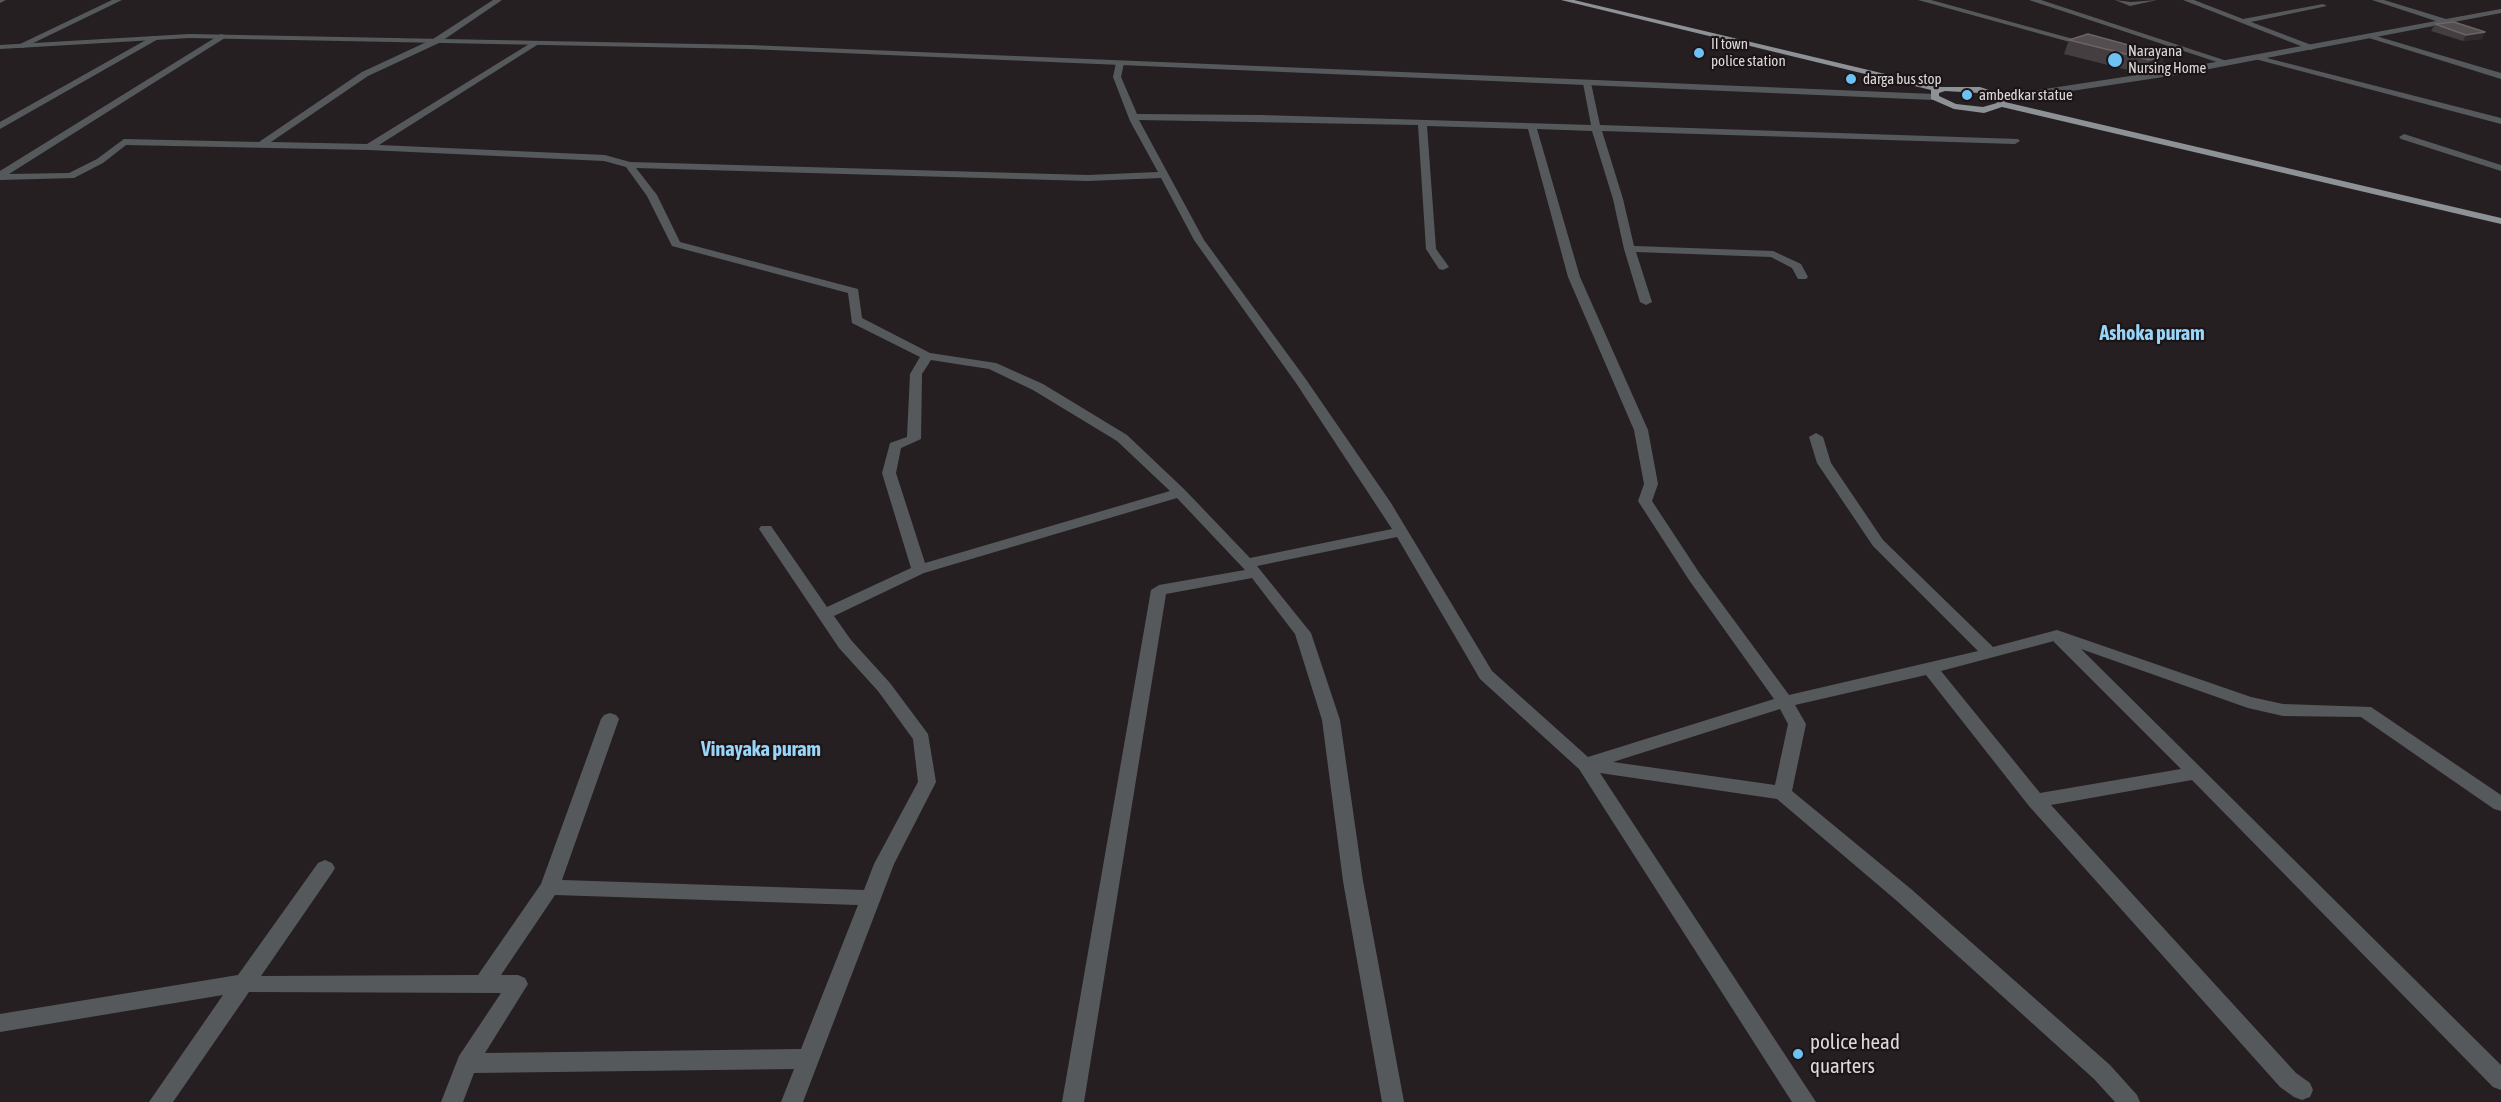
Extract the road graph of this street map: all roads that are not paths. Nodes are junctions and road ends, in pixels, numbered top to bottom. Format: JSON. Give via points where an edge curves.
{"nodes":[{"id":1,"x":118,"y":0,"type":"edge"},
{"id":2,"x":498,"y":0,"type":"edge"},
{"id":3,"x":1568,"y":0,"type":"edge"},
{"id":4,"x":1922,"y":0,"type":"edge"},
{"id":5,"x":2033,"y":0,"type":"edge"},
{"id":6,"x":2119,"y":0,"type":"edge"},
{"id":7,"x":2153,"y":0,"type":"edge"},
{"id":8,"x":2187,"y":0,"type":"edge"},
{"id":9,"x":2305,"y":0,"type":"edge"},
{"id":10,"x":2376,"y":0,"type":"edge"},
{"id":11,"x":2501,"y":11,"type":"edge"},
{"id":12,"x":2496,"y":16,"type":"edge"},
{"id":13,"x":2243,"y":21,"type":"junction"},
{"id":14,"x":2449,"y":22,"type":"junction"},
{"id":15,"x":224,"y":36,"type":"junction"},
{"id":16,"x":2373,"y":36,"type":"junction"},
{"id":17,"x":156,"y":38,"type":"junction"},
{"id":18,"x":436,"y":40,"type":"junction"},
{"id":19,"x":534,"y":43,"type":"junction"},
{"id":20,"x":20,"y":46,"type":"junction"},
{"id":21,"x":0,"y":47,"type":"edge"},
{"id":22,"x":2311,"y":48,"type":"junction"},
{"id":23,"x":2106,"y":49,"type":"edge"},
{"id":24,"x":2258,"y":57,"type":"junction"},
{"id":25,"x":2139,"y":59,"type":"edge"},
{"id":26,"x":1120,"y":63,"type":"junction"},
{"id":27,"x":2229,"y":63,"type":"junction"},
{"id":28,"x":2183,"y":71,"type":"junction"},
{"id":29,"x":2501,"y":76,"type":"edge"},
{"id":30,"x":1587,"y":83,"type":"junction"},
{"id":31,"x":1936,"y":93,"type":"junction"},
{"id":32,"x":2000,"y":101,"type":"junction"},
{"id":33,"x":1134,"y":117,"type":"junction"},
{"id":34,"x":2501,"y":121,"type":"edge"},
{"id":35,"x":1422,"y":123,"type":"junction"},
{"id":36,"x":0,"y":126,"type":"edge"},
{"id":37,"x":1532,"y":127,"type":"junction"},
{"id":38,"x":1596,"y":128,"type":"junction"},
{"id":39,"x":2404,"y":137,"type":"dead end"},
{"id":40,"x":2015,"y":141,"type":"dead end"},
{"id":41,"x":261,"y":145,"type":"junction"},
{"id":42,"x":369,"y":147,"type":"junction"},
{"id":43,"x":629,"y":165,"type":"junction"},
{"id":44,"x":2501,"y":168,"type":"edge"},
{"id":45,"x":1165,"y":175,"type":"junction"},
{"id":46,"x":0,"y":176,"type":"edge"},
{"id":47,"x":2501,"y":221,"type":"edge"},
{"id":48,"x":1629,"y":249,"type":"junction"},
{"id":49,"x":1443,"y":267,"type":"dead end"},
{"id":50,"x":1802,"y":277,"type":"dead end"},
{"id":51,"x":1646,"y":302,"type":"dead end"},
{"id":52,"x":927,"y":356,"type":"junction"},
{"id":53,"x":1816,"y":437,"type":"dead end"},
{"id":54,"x":1180,"y":493,"type":"junction"},
{"id":55,"x":766,"y":529,"type":"dead end"},
{"id":56,"x":1401,"y":532,"type":"junction"},
{"id":57,"x":1251,"y":568,"type":"junction"},
{"id":58,"x":919,"y":570,"type":"junction"},
{"id":59,"x":825,"y":614,"type":"junction"},
{"id":60,"x":2057,"y":634,"type":"junction"},
{"id":61,"x":1990,"y":653,"type":"junction"},
{"id":62,"x":1930,"y":669,"type":"junction"},
{"id":63,"x":1785,"y":702,"type":"junction"},
{"id":64,"x":610,"y":719,"type":"dead end"},
{"id":65,"x":1585,"y":764,"type":"junction"},
{"id":66,"x":2196,"y":773,"type":"junction"},
{"id":67,"x":1782,"y":793,"type":"junction"},
{"id":68,"x":2036,"y":801,"type":"junction"},
{"id":69,"x":2501,"y":804,"type":"edge"},
{"id":70,"x":325,"y":868,"type":"dead end"},
{"id":71,"x":550,"y":887,"type":"junction"},
{"id":72,"x":872,"y":898,"type":"junction"},
{"id":73,"x":244,"y":983,"type":"junction"},
{"id":74,"x":484,"y":984,"type":"junction"},
{"id":75,"x":0,"y":1023,"type":"edge"},
{"id":76,"x":809,"y":1059,"type":"junction"},
{"id":77,"x":467,"y":1063,"type":"junction"},
{"id":78,"x":2501,"y":1080,"type":"edge"},
{"id":79,"x":2302,"y":1090,"type":"dead end"},
{"id":80,"x":160,"y":1102,"type":"edge"},
{"id":81,"x":452,"y":1102,"type":"edge"},
{"id":82,"x":792,"y":1102,"type":"edge"},
{"id":83,"x":1073,"y":1102,"type":"edge"},
{"id":84,"x":1393,"y":1102,"type":"edge"},
{"id":85,"x":1805,"y":1102,"type":"edge"},
{"id":86,"x":2129,"y":1102,"type":"edge"}],
"edges":[{"from":1,"to":20,"type":"street"},
{"from":2,"to":18,"type":"street"},
{"from":3,"to":31,"type":"main road"},
{"from":4,"to":23,"type":"street"},
{"from":5,"to":27,"type":"street"},
{"from":6,"to":7,"type":"street","via":[[2130,4]]},
{"from":8,"to":13,"type":"street"},
{"from":9,"to":13,"type":"street","via":[[2323,6]]},
{"from":10,"to":14,"type":"street"},
{"from":11,"to":12,"type":"street"},
{"from":12,"to":14,"type":"street"},
{"from":13,"to":22,"type":"street"},
{"from":14,"to":16,"type":"street"},
{"from":15,"to":17,"type":"street"},
{"from":15,"to":18,"type":"street"},
{"from":15,"to":46,"type":"street"},
{"from":16,"to":22,"type":"street"},
{"from":16,"to":29,"type":"street"},
{"from":17,"to":20,"type":"street"},
{"from":17,"to":36,"type":"street"},
{"from":18,"to":19,"type":"street"},
{"from":18,"to":41,"type":"street","via":[[365,74]]},
{"from":19,"to":26,"type":"street","via":[[749,47]]},
{"from":19,"to":42,"type":"street"},
{"from":20,"to":21,"type":"street"},
{"from":22,"to":24,"type":"street"},
{"from":24,"to":27,"type":"street"},
{"from":24,"to":34,"type":"street"},
{"from":25,"to":28,"type":"street"},
{"from":26,"to":30,"type":"street"},
{"from":26,"to":33,"type":"street","via":[[1117,77]]},
{"from":27,"to":28,"type":"street"},
{"from":28,"to":32,"type":"street"},
{"from":30,"to":31,"type":"street"},
{"from":30,"to":38,"type":"street"},
{"from":31,"to":32,"type":"main road","via":[[1971,88]]},
{"from":31,"to":32,"type":"main road","via":[[1954,106],[1974,110],[1992,109]]},
{"from":32,"to":47,"type":"main road"},
{"from":33,"to":35,"type":"street"},
{"from":33,"to":45,"type":"street"},
{"from":35,"to":37,"type":"street"},
{"from":35,"to":49,"type":"street","via":[[1431,249]]},
{"from":37,"to":38,"type":"street"},
{"from":37,"to":63,"type":"street","via":[[1574,277],[1641,430],[1651,484],[1645,501],[1694,577]]},
{"from":38,"to":40,"type":"street"},
{"from":38,"to":48,"type":"street"},
{"from":39,"to":44,"type":"street"},
{"from":41,"to":42,"type":"street"},
{"from":41,"to":46,"type":"street","via":[[124,142],[71,176]]},
{"from":42,"to":43,"type":"street","via":[[605,158]]},
{"from":43,"to":45,"type":"street","via":[[1088,178]]},
{"from":43,"to":52,"type":"street","via":[[652,195],[676,244],[854,291],[856,320]]},
{"from":45,"to":56,"type":"street","via":[[1199,240],[1301,381]]},
{"from":48,"to":50,"type":"street","via":[[1773,254],[1797,266]]},
{"from":48,"to":51,"type":"street"},
{"from":52,"to":54,"type":"street","via":[[992,366],[1038,387],[1122,438]]},
{"from":52,"to":58,"type":"street","via":[[916,374],[914,439],[895,446],[889,473]]},
{"from":53,"to":61,"type":"street","via":[[1824,463],[1878,543]]},
{"from":54,"to":57,"type":"street"},
{"from":54,"to":58,"type":"street"},
{"from":55,"to":59,"type":"street"},
{"from":56,"to":57,"type":"street"},
{"from":56,"to":65,"type":"street","via":[[1486,675]]},
{"from":57,"to":83,"type":"street","via":[[1160,590]]},
{"from":57,"to":84,"type":"street","via":[[1303,633],[1331,720],[1353,881]]},
{"from":58,"to":59,"type":"street"},
{"from":59,"to":72,"type":"street","via":[[922,738],[927,782],[884,864]]},
{"from":60,"to":61,"type":"street"},
{"from":60,"to":66,"type":"street"},
{"from":60,"to":69,"type":"street","via":[[2248,702],[2283,710],[2365,711]]},
{"from":61,"to":62,"type":"street"},
{"from":62,"to":63,"type":"street"},
{"from":62,"to":68,"type":"street"},
{"from":63,"to":65,"type":"street"},
{"from":63,"to":67,"type":"street","via":[[1797,724]]},
{"from":64,"to":71,"type":"street"},
{"from":65,"to":67,"type":"street"},
{"from":65,"to":85,"type":"street"},
{"from":66,"to":68,"type":"street"},
{"from":66,"to":78,"type":"street"},
{"from":67,"to":86,"type":"street","via":[[1999,980],[2102,1072]]},
{"from":68,"to":79,"type":"street","via":[[2288,1080]]},
{"from":70,"to":73,"type":"street"},
{"from":71,"to":72,"type":"street"},
{"from":71,"to":74,"type":"street"},
{"from":72,"to":76,"type":"street"},
{"from":73,"to":74,"type":"street"},
{"from":73,"to":75,"type":"street"},
{"from":73,"to":80,"type":"street"},
{"from":74,"to":77,"type":"street","via":[[518,984]]},
{"from":76,"to":77,"type":"street"},
{"from":76,"to":82,"type":"street"},
{"from":77,"to":81,"type":"street"}]}
